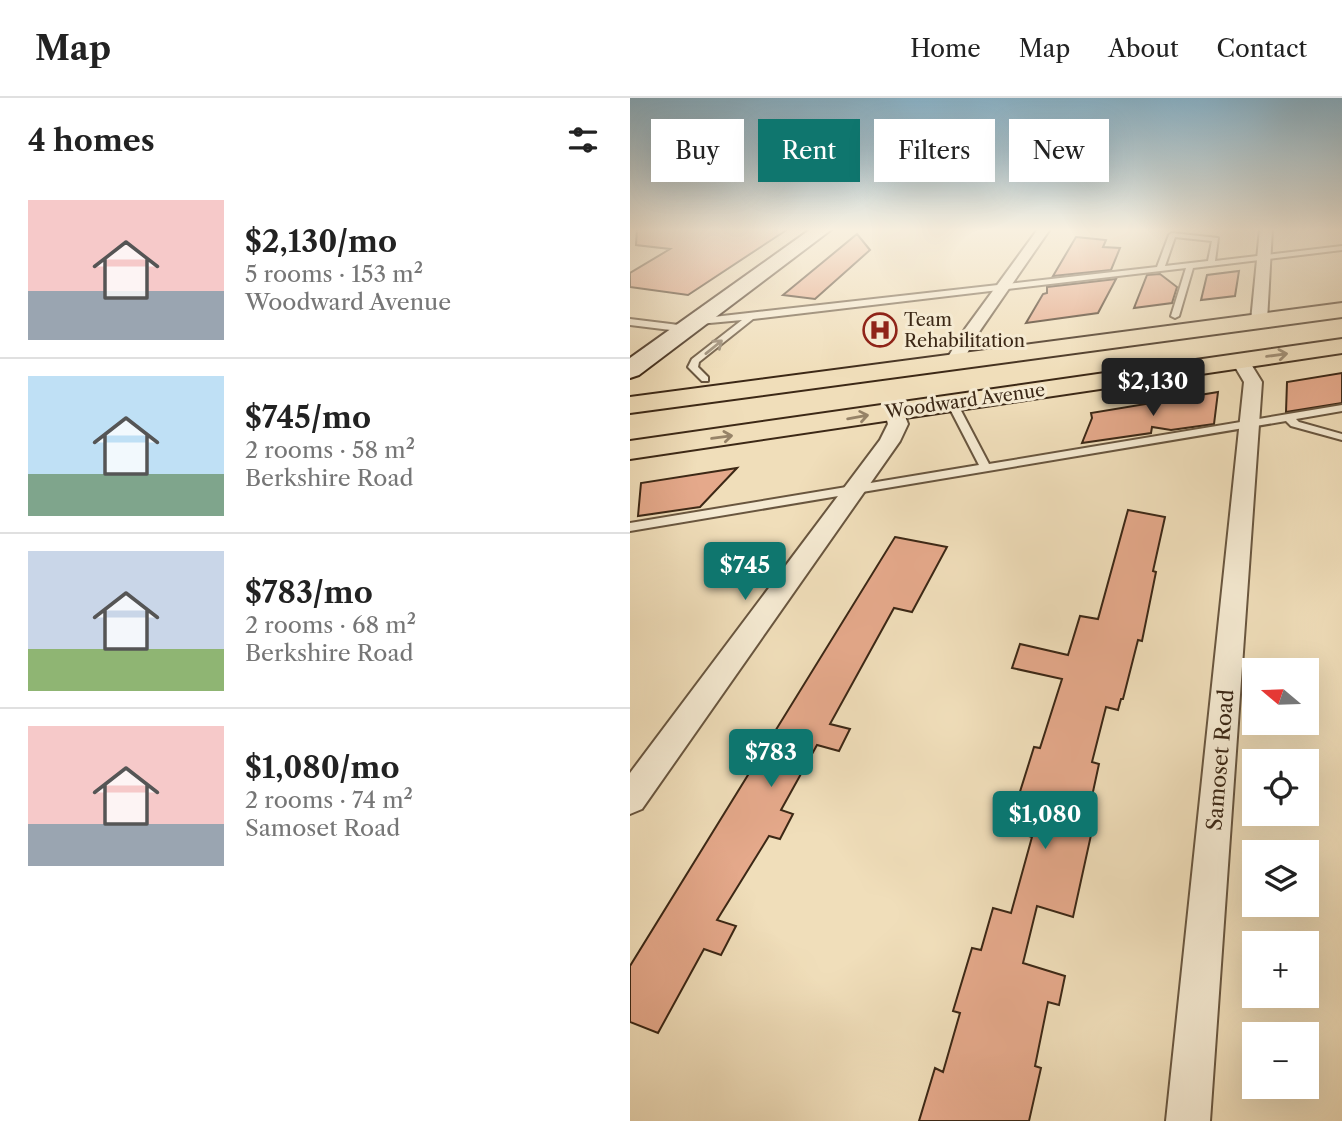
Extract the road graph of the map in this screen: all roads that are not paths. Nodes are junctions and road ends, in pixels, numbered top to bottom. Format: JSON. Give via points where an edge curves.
{"nodes":[{"id":1,"x":758,"y":277,"type":"edge"},
{"id":2,"x":1011,"y":277,"type":"edge"},
{"id":3,"x":1096,"y":277,"type":"edge"},
{"id":4,"x":1187,"y":277,"type":"edge"},
{"id":5,"x":1262,"y":277,"type":"edge"},
{"id":6,"x":1003,"y":288,"type":"junction"},
{"id":7,"x":1342,"y":310,"type":"edge"},
{"id":8,"x":1175,"y":316,"type":"dead end"},
{"id":9,"x":750,"y":317,"type":"junction"},
{"id":10,"x":1259,"y":321,"type":"junction"},
{"id":11,"x":630,"y":322,"type":"edge"},
{"id":12,"x":693,"y":325,"type":"junction"},
{"id":13,"x":1079,"y":345,"type":"junction"},
{"id":14,"x":1342,"y":346,"type":"edge"},
{"id":15,"x":1240,"y":360,"type":"junction"},
{"id":16,"x":954,"y":362,"type":"junction"},
{"id":17,"x":630,"y":370,"type":"edge"},
{"id":18,"x":705,"y":379,"type":"dead end"},
{"id":19,"x":952,"y":403,"type":"junction"},
{"id":20,"x":630,"y":405,"type":"edge"},
{"id":21,"x":1342,"y":408,"type":"edge"},
{"id":22,"x":894,"y":410,"type":"junction"},
{"id":23,"x":1288,"y":417,"type":"junction"},
{"id":24,"x":1249,"y":423,"type":"junction"},
{"id":25,"x":1342,"y":437,"type":"edge"},
{"id":26,"x":676,"y":443,"type":"junction"},
{"id":27,"x":630,"y":450,"type":"edge"},
{"id":28,"x":985,"y":467,"type":"junction"},
{"id":29,"x":856,"y":488,"type":"junction"},
{"id":30,"x":630,"y":527,"type":"edge"},
{"id":31,"x":630,"y":799,"type":"edge"},
{"id":32,"x":1188,"y":1121,"type":"edge"}],
"edges":[{"from":1,"to":12,"type":"main road"},
{"from":2,"to":6,"type":"street"},
{"from":3,"to":6,"type":"lane"},
{"from":4,"to":8,"type":"lane"},
{"from":5,"to":10,"type":"street"},
{"from":6,"to":9,"type":"lane"},
{"from":6,"to":16,"type":"street"},
{"from":7,"to":10,"type":"main road","name":"Woodward Avenue"},
{"from":9,"to":12,"type":"lane"},
{"from":18,"to":9,"type":"lane","one_way":true,"via":[[693,368],[695,361]]},
{"from":10,"to":13,"type":"main road","name":"Woodward Avenue"},
{"from":11,"to":12,"type":"lane"},
{"from":12,"to":17,"type":"main road"},
{"from":13,"to":16,"type":"main road","name":"Woodward Avenue"},
{"from":13,"to":22,"type":"main road","via":[[1100,351],[1102,361],[1081,370],[925,393]]},
{"from":15,"to":14,"type":"main road","name":"Woodward Avenue","one_way":true},
{"from":15,"to":19,"type":"main road","name":"Woodward Avenue"},
{"from":15,"to":24,"type":"street","name":"Samoset Road","via":[[1253,382]]},
{"from":16,"to":20,"type":"main road","name":"Woodward Avenue"},
{"from":16,"to":26,"type":"main road","via":[[930,378],[704,410],[682,420]]},
{"from":19,"to":22,"type":"main road","name":"Woodward Avenue"},
{"from":19,"to":28,"type":"lane"},
{"from":21,"to":23,"type":"lane"},
{"from":26,"to":22,"type":"main road","name":"Woodward Avenue","one_way":true},
{"from":22,"to":29,"type":"street","via":[[896,433]]},
{"from":23,"to":24,"type":"lane"},
{"from":23,"to":25,"type":"lane","via":[[1295,424]]},
{"from":24,"to":28,"type":"lane"},
{"from":24,"to":32,"type":"street","name":"Samoset Road"},
{"from":26,"to":27,"type":"main road","name":"Woodward Avenue"},
{"from":28,"to":29,"type":"lane"},
{"from":29,"to":30,"type":"lane"},
{"from":29,"to":31,"type":"street"}]}
